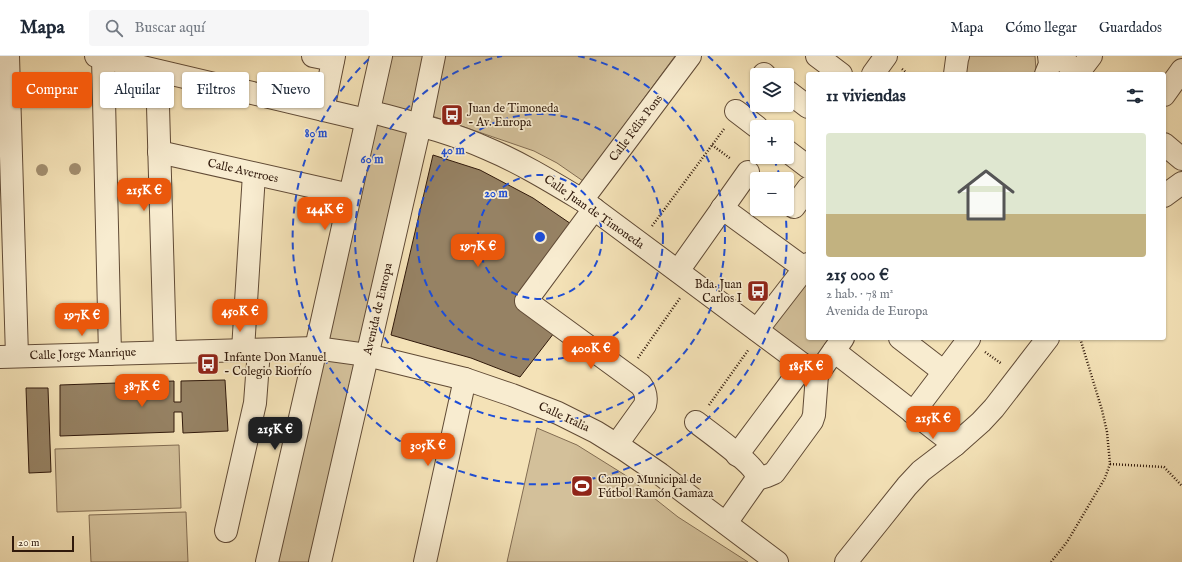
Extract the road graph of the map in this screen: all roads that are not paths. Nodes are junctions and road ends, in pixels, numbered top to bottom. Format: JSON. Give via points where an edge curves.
{"nodes":[{"id":1,"x":8,"y":56,"type":"edge"},
{"id":2,"x":381,"y":56,"type":"edge"},
{"id":3,"x":434,"y":56,"type":"edge"},
{"id":4,"x":690,"y":56,"type":"edge"},
{"id":5,"x":817,"y":56,"type":"edge"},
{"id":6,"x":886,"y":56,"type":"edge"},
{"id":7,"x":1049,"y":56,"type":"edge"},
{"id":8,"x":1058,"y":56,"type":"edge"},
{"id":9,"x":99,"y":57,"type":"edge"},
{"id":10,"x":327,"y":57,"type":"edge"},
{"id":11,"x":1083,"y":68,"type":"edge"},
{"id":12,"x":1182,"y":70,"type":"edge"},
{"id":13,"x":158,"y":71,"type":"junction"},
{"id":14,"x":838,"y":72,"type":"edge"},
{"id":15,"x":874,"y":72,"type":"edge"},
{"id":16,"x":1047,"y":72,"type":"edge"},
{"id":17,"x":1166,"y":92,"type":"edge"},
{"id":18,"x":794,"y":96,"type":"edge"},
{"id":19,"x":806,"y":105,"type":"edge"},
{"id":20,"x":323,"y":110,"type":"junction"},
{"id":21,"x":736,"y":112,"type":"road end"},
{"id":22,"x":368,"y":116,"type":"junction"},
{"id":23,"x":750,"y":123,"type":"edge"},
{"id":24,"x":420,"y":125,"type":"junction"},
{"id":25,"x":1166,"y":146,"type":"edge"},
{"id":26,"x":160,"y":152,"type":"junction"},
{"id":27,"x":794,"y":156,"type":"edge"},
{"id":28,"x":1182,"y":159,"type":"edge"},
{"id":29,"x":806,"y":165,"type":"edge"},
{"id":30,"x":748,"y":172,"type":"dead end"},
{"id":31,"x":254,"y":174,"type":"junction"},
{"id":32,"x":1182,"y":184,"type":"edge"},
{"id":33,"x":806,"y":191,"type":"edge"},
{"id":34,"x":350,"y":195,"type":"junction"},
{"id":35,"x":1166,"y":195,"type":"edge"},
{"id":36,"x":588,"y":205,"type":"junction"},
{"id":37,"x":794,"y":207,"type":"dead end"},
{"id":38,"x":722,"y":208,"type":"junction"},
{"id":39,"x":806,"y":266,"type":"edge"},
{"id":40,"x":685,"y":276,"type":"junction"},
{"id":41,"x":759,"y":331,"type":"junction"},
{"id":42,"x":903,"y":340,"type":"edge"},
{"id":43,"x":967,"y":340,"type":"edge"},
{"id":44,"x":1042,"y":340,"type":"edge"},
{"id":45,"x":838,"y":345,"type":"edge"},
{"id":46,"x":316,"y":348,"type":"junction"},
{"id":47,"x":251,"y":350,"type":"junction"},
{"id":48,"x":165,"y":352,"type":"junction"},
{"id":49,"x":110,"y":354,"type":"junction"},
{"id":50,"x":367,"y":355,"type":"junction"},
{"id":51,"x":8,"y":357,"type":"edge"},
{"id":52,"x":811,"y":370,"type":"junction"},
{"id":53,"x":944,"y":372,"type":"junction"},
{"id":54,"x":465,"y":379,"type":"junction"},
{"id":55,"x":913,"y":413,"type":"junction"},
{"id":56,"x":696,"y":422,"type":"road end"},
{"id":57,"x":617,"y":444,"type":"junction"},
{"id":58,"x":955,"y":445,"type":"junction"},
{"id":59,"x":737,"y":455,"type":"junction"},
{"id":60,"x":757,"y":478,"type":"junction"},
{"id":61,"x":726,"y":523,"type":"junction"},
{"id":62,"x":226,"y":531,"type":"dead end"},
{"id":63,"x":267,"y":562,"type":"edge"},
{"id":64,"x":320,"y":562,"type":"edge"},
{"id":65,"x":425,"y":562,"type":"edge"},
{"id":66,"x":777,"y":562,"type":"edge"},
{"id":67,"x":846,"y":562,"type":"edge"}],
"edges":[{"from":1,"to":51,"type":"street"},
{"from":2,"to":22,"type":"street"},
{"from":3,"to":24,"type":"street","name":"Avenida de Europa"},
{"from":4,"to":36,"type":"street","name":"Calle Félix Pons"},
{"from":5,"to":14,"type":"street"},
{"from":6,"to":15,"type":"street"},
{"from":7,"to":16,"type":"street","via":[[1050,64]]},
{"from":8,"to":11,"type":"street"},
{"from":9,"to":13,"type":"street","name":"Calle Juan de Timoneda"},
{"from":9,"to":49,"type":"street"},
{"from":10,"to":20,"type":"street"},
{"from":12,"to":17,"type":"street"},
{"from":13,"to":20,"type":"street","name":"Calle Juan de Timoneda"},
{"from":13,"to":26,"type":"street"},
{"from":18,"to":19,"type":"street"},
{"from":20,"to":22,"type":"street","name":"Calle Juan de Timoneda"},
{"from":21,"to":23,"type":"street"},
{"from":22,"to":24,"type":"street","name":"Calle Juan de Timoneda"},
{"from":22,"to":34,"type":"street"},
{"from":24,"to":36,"type":"street","name":"Calle Juan de Timoneda","via":[[459,137],[510,159]]},
{"from":24,"to":50,"type":"street","name":"Avenida de Europa"},
{"from":25,"to":28,"type":"street"},
{"from":26,"to":31,"type":"street","name":"Calle Averroes"},
{"from":26,"to":48,"type":"street"},
{"from":27,"to":29,"type":"street"},
{"from":30,"to":38,"type":"street"},
{"from":31,"to":34,"type":"street","name":"Calle Averroes"},
{"from":31,"to":47,"type":"street"},
{"from":32,"to":35,"type":"street"},
{"from":33,"to":37,"type":"street"},
{"from":34,"to":46,"type":"street"},
{"from":36,"to":40,"type":"street","name":"Calle Juan de Timoneda"},
{"from":36,"to":57,"type":"street","name":"Calle Félix Pons","via":[[526,301],[645,391],[645,405]]},
{"from":38,"to":39,"type":"street"},
{"from":38,"to":40,"type":"street"},
{"from":39,"to":41,"type":"street"},
{"from":40,"to":41,"type":"street","name":"Calle Juan de Timoneda"},
{"from":41,"to":52,"type":"street","name":"Calle Juan de Timoneda"},
{"from":42,"to":53,"type":"street"},
{"from":43,"to":53,"type":"street"},
{"from":44,"to":58,"type":"street","via":[[1018,377],[982,422]]},
{"from":45,"to":52,"type":"street"},
{"from":45,"to":55,"type":"street"},
{"from":46,"to":47,"type":"street","name":"Calle Italia"},
{"from":46,"to":50,"type":"street","name":"Calle Italia"},
{"from":46,"to":63,"type":"street"},
{"from":47,"to":48,"type":"street","name":"Calle Jorge Manrique"},
{"from":47,"to":62,"type":"street","via":[[255,403]]},
{"from":48,"to":49,"type":"street","name":"Calle Jorge Manrique"},
{"from":49,"to":51,"type":"street","name":"Calle Jorge Manrique"},
{"from":50,"to":54,"type":"street","name":"Calle Italia"},
{"from":50,"to":64,"type":"street","name":"Avenida de Europa"},
{"from":52,"to":59,"type":"street"},
{"from":52,"to":60,"type":"street","via":[[814,415],[812,421],[774,473]]},
{"from":53,"to":55,"type":"street"},
{"from":54,"to":57,"type":"street","name":"Calle Italia","via":[[558,413]]},
{"from":54,"to":65,"type":"street"},
{"from":55,"to":58,"type":"street"},
{"from":56,"to":59,"type":"street"},
{"from":57,"to":61,"type":"street","name":"Calle Italia"},
{"from":58,"to":67,"type":"street","via":[[921,471],[907,486]]},
{"from":59,"to":60,"type":"street","via":[[753,469]]},
{"from":60,"to":61,"type":"street"},
{"from":61,"to":66,"type":"street","name":"Calle Italia"}]}
